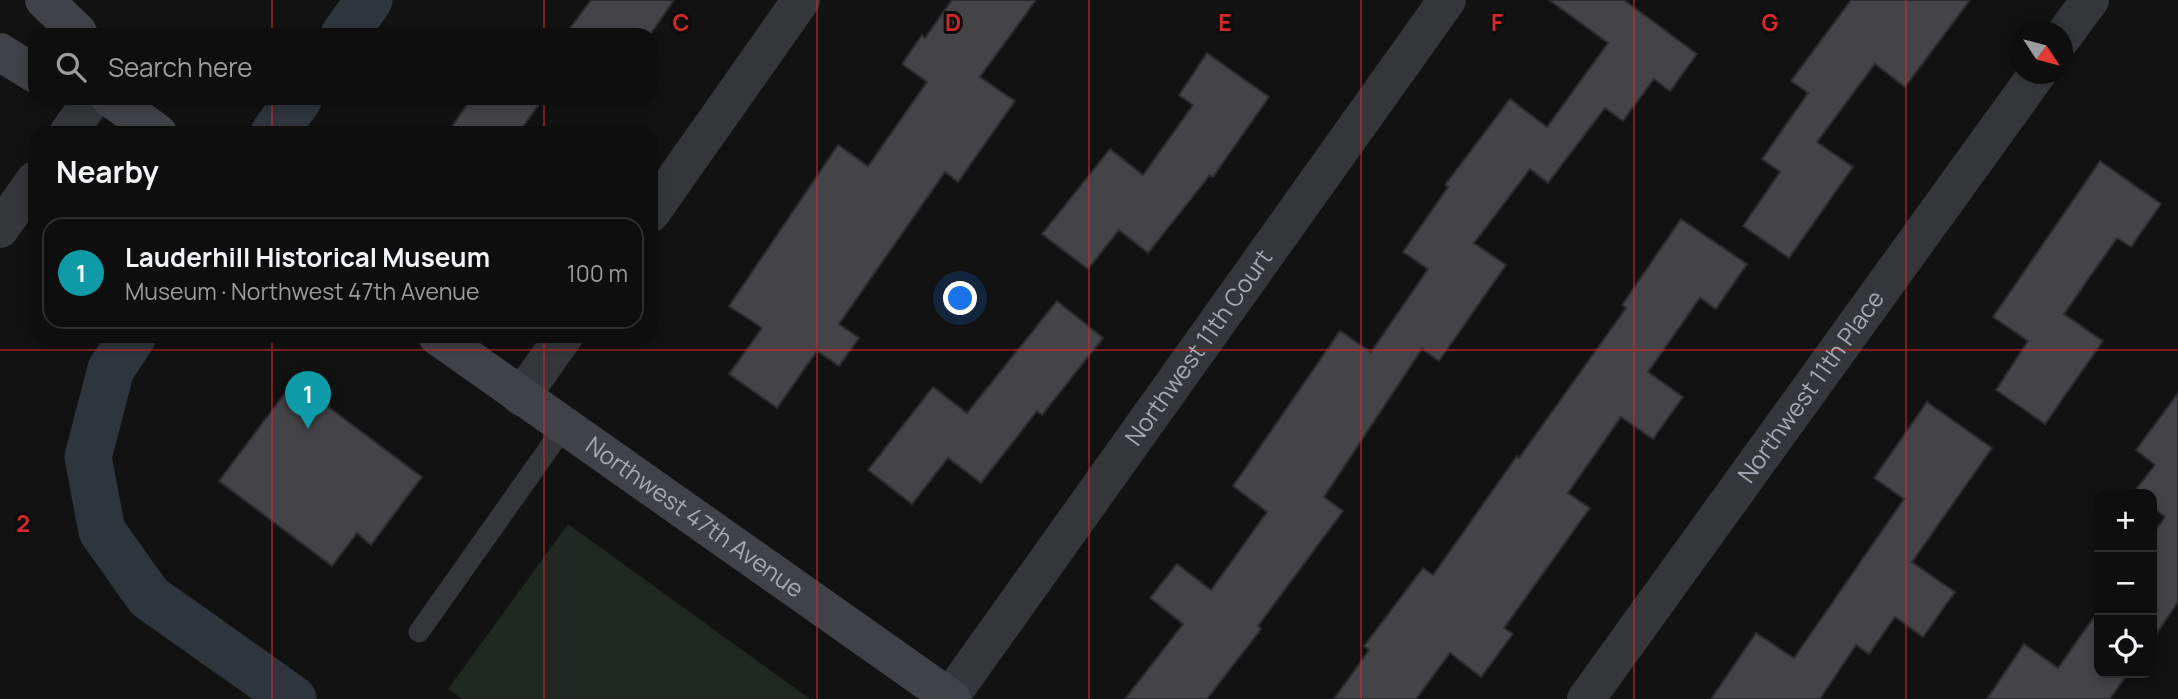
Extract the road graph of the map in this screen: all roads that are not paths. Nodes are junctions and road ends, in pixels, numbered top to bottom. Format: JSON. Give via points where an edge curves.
{"nodes":[{"id":1,"x":44,"y":0,"type":"edge"},
{"id":2,"x":802,"y":0,"type":"edge"},
{"id":3,"x":1447,"y":0,"type":"edge"},
{"id":4,"x":2090,"y":0,"type":"edge"},
{"id":5,"x":2073,"y":24,"type":"edge"},
{"id":6,"x":75,"y":28,"type":"edge"},
{"id":7,"x":0,"y":52,"type":"edge"},
{"id":8,"x":28,"y":70,"type":"edge"},
{"id":9,"x":2030,"y":84,"type":"edge"},
{"id":10,"x":88,"y":105,"type":"edge"},
{"id":11,"x":120,"y":105,"type":"edge"},
{"id":12,"x":73,"y":126,"type":"edge"},
{"id":13,"x":148,"y":126,"type":"edge"},
{"id":14,"x":28,"y":188,"type":"edge"},
{"id":15,"x":658,"y":203,"type":"edge"},
{"id":16,"x":4,"y":214,"type":"edge"},
{"id":17,"x":448,"y":343,"type":"edge"},
{"id":18,"x":559,"y":343,"type":"edge"},
{"id":19,"x":521,"y":397,"type":"junction"},
{"id":20,"x":564,"y":427,"type":"junction"},
{"id":21,"x":419,"y":632,"type":"dead end"},
{"id":22,"x":951,"y":698,"type":"edge"},
{"id":23,"x":1586,"y":699,"type":"edge"}],
"edges":[{"from":1,"to":6,"type":"street"},
{"from":2,"to":15,"type":"street"},
{"from":3,"to":22,"type":"street","name":"Northwest 11th Court"},
{"from":4,"to":5,"type":"street"},
{"from":7,"to":8,"type":"street"},
{"from":9,"to":23,"type":"street","name":"Northwest 11th Place"},
{"from":10,"to":12,"type":"street"},
{"from":11,"to":13,"type":"street"},
{"from":14,"to":16,"type":"street"},
{"from":17,"to":19,"type":"street","name":"Northwest 47th Avenue"},
{"from":18,"to":19,"type":"street"},
{"from":19,"to":20,"type":"street","name":"Northwest 47th Avenue"},
{"from":20,"to":21,"type":"lane"},
{"from":20,"to":22,"type":"street","name":"Northwest 47th Avenue"}]}
